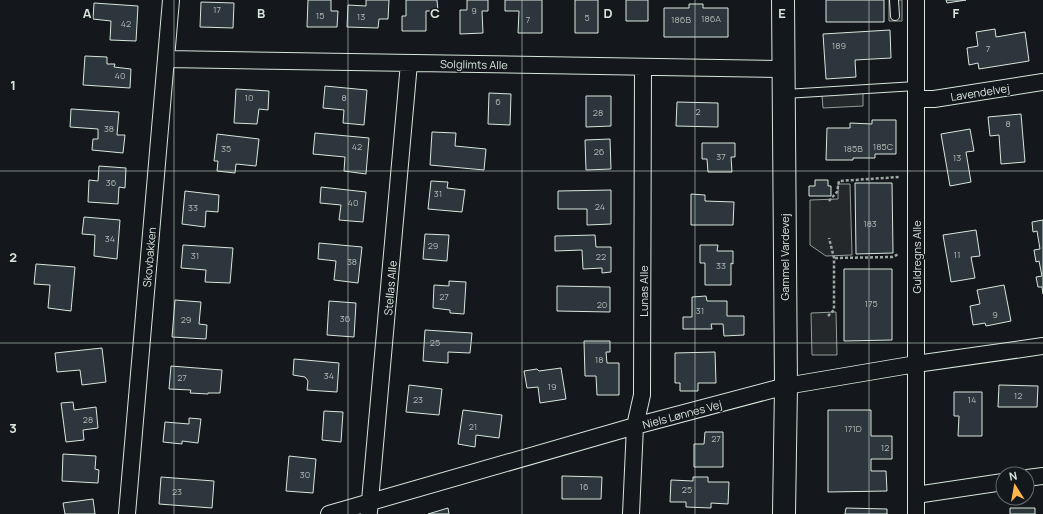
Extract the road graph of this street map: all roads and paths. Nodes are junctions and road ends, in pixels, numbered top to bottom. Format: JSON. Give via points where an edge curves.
{"nodes":[{"id":1,"x":171,"y":0,"type":"edge"},
{"id":2,"x":783,"y":0,"type":"edge"},
{"id":3,"x":894,"y":0,"type":"edge"},
{"id":4,"x":916,"y":0,"type":"edge"},
{"id":5,"x":895,"y":16,"type":"dead end"},
{"id":6,"x":166,"y":59,"type":"junction"},
{"id":7,"x":410,"y":63,"type":"junction"},
{"id":8,"x":643,"y":67,"type":"junction"},
{"id":9,"x":783,"y":69,"type":"junction"},
{"id":10,"x":1043,"y":82,"type":"edge"},
{"id":11,"x":916,"y":93,"type":"junction"},
{"id":12,"x":783,"y":94,"type":"junction"},
{"id":13,"x":916,"y":177,"type":"junction"},
{"id":14,"x":829,"y":200,"type":"dead end"},
{"id":15,"x":829,"y":238,"type":"dead end"},
{"id":16,"x":903,"y":252,"type":"dead end"},
{"id":17,"x":834,"y":258,"type":"junction"},
{"id":18,"x":828,"y":316,"type":"dead end"},
{"id":19,"x":1043,"y":346,"type":"edge"},
{"id":20,"x":916,"y":364,"type":"junction"},
{"id":21,"x":786,"y":386,"type":"junction"},
{"id":22,"x":635,"y":426,"type":"junction"},
{"id":23,"x":995,"y":483,"type":"edge"},
{"id":24,"x":916,"y":495,"type":"junction"},
{"id":25,"x":370,"y":508,"type":"edge"},
{"id":26,"x":127,"y":514,"type":"edge"},
{"id":27,"x":329,"y":514,"type":"edge"},
{"id":28,"x":631,"y":514,"type":"edge"},
{"id":29,"x":784,"y":514,"type":"edge"},
{"id":30,"x":916,"y":514,"type":"edge"}],
"edges":[{"from":1,"to":6,"type":"street","name":"Skovbakken"},
{"from":2,"to":9,"type":"street","name":"Gammel Vardevej"},
{"from":3,"to":5,"type":"lane"},
{"from":4,"to":11,"type":"street","name":"Guldregns Alle"},
{"from":6,"to":7,"type":"street","name":"Solglimts Alle"},
{"from":6,"to":26,"type":"street","name":"Skovbakken"},
{"from":7,"to":8,"type":"street","name":"Solglimts Alle"},
{"from":7,"to":25,"type":"street","name":"Stellas Alle"},
{"from":8,"to":9,"type":"street","name":"Solglimts Alle"},
{"from":8,"to":22,"type":"street","name":"Lunas Alle","via":[[642,395]]},
{"from":9,"to":12,"type":"street","name":"Gammel Vardevej"},
{"from":10,"to":11,"type":"street","name":"Lavendelvej","via":[[934,99]]},
{"from":11,"to":12,"type":"lane"},
{"from":11,"to":13,"type":"street","name":"Guldregns Alle"},
{"from":12,"to":21,"type":"street","name":"Gammel Vardevej"},
{"from":13,"to":14,"type":"path","via":[[839,181],[836,192]]},
{"from":13,"to":20,"type":"street","name":"Guldregns Alle"},
{"from":15,"to":17,"type":"path"},
{"from":16,"to":17,"type":"path","via":[[892,257]]},
{"from":17,"to":18,"type":"path","via":[[834,310]]},
{"from":19,"to":20,"type":"street","name":"Niels Lønnes Vej"},
{"from":20,"to":21,"type":"street","name":"Niels Lønnes Vej"},
{"from":20,"to":24,"type":"street","name":"Guldregns Alle"},
{"from":21,"to":22,"type":"street","name":"Niels Lønnes Vej"},
{"from":21,"to":29,"type":"street","name":"Gammel Vardevej"},
{"from":22,"to":25,"type":"street","name":"Niels Lønnes Vej"},
{"from":22,"to":28,"type":"street","name":"Lunas Alle"},
{"from":23,"to":24,"type":"street"},
{"from":24,"to":30,"type":"street","name":"Guldregns Alle"},
{"from":25,"to":27,"type":"street","name":"Niels Lønnes Vej"}]}
